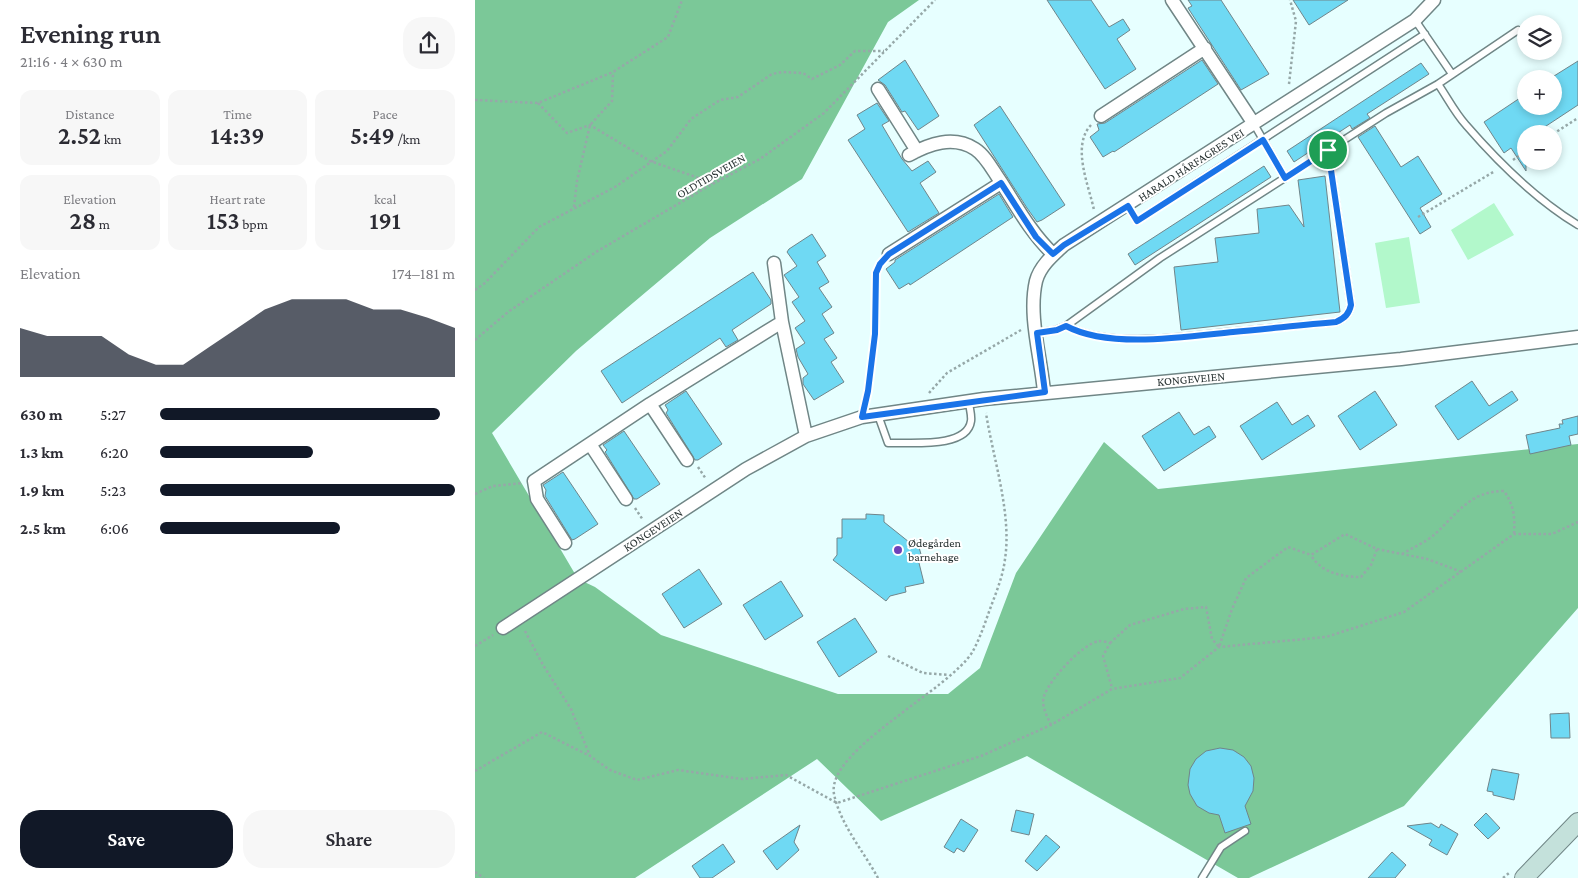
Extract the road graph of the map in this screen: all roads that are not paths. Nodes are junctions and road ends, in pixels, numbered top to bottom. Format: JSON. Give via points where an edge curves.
{"nodes":[{"id":1,"x":1172,"y":0,"type":"edge"},
{"id":2,"x":1434,"y":0,"type":"edge"},
{"id":3,"x":1415,"y":20,"type":"junction"},
{"id":4,"x":1517,"y":31,"type":"edge"},
{"id":5,"x":1425,"y":34,"type":"junction"},
{"id":6,"x":1205,"y":48,"type":"junction"},
{"id":7,"x":1452,"y":74,"type":"junction"},
{"id":8,"x":1438,"y":84,"type":"junction"},
{"id":9,"x":878,"y":89,"type":"dead end"},
{"id":10,"x":1101,"y":116,"type":"road end"},
{"id":11,"x":1254,"y":124,"type":"junction"},
{"id":12,"x":1263,"y":140,"type":"junction"},
{"id":13,"x":1328,"y":150,"type":"junction"},
{"id":14,"x":1285,"y":178,"type":"junction"},
{"id":15,"x":1001,"y":183,"type":"junction"},
{"id":16,"x":1128,"y":206,"type":"junction"},
{"id":17,"x":1578,"y":225,"type":"edge"},
{"id":18,"x":889,"y":254,"type":"road end"},
{"id":19,"x":1053,"y":254,"type":"junction"},
{"id":20,"x":774,"y":263,"type":"dead end"},
{"id":21,"x":782,"y":322,"type":"junction"},
{"id":22,"x":1066,"y":326,"type":"junction"},
{"id":23,"x":1036,"y":327,"type":"junction"},
{"id":24,"x":1578,"y":336,"type":"edge"},
{"id":25,"x":1045,"y":392,"type":"junction"},
{"id":26,"x":969,"y":401,"type":"junction"},
{"id":27,"x":650,"y":404,"type":"junction"},
{"id":28,"x":878,"y":415,"type":"junction"},
{"id":29,"x":806,"y":436,"type":"junction"},
{"id":30,"x":590,"y":444,"type":"junction"},
{"id":31,"x":687,"y":460,"type":"road end"},
{"id":32,"x":627,"y":499,"type":"road end"},
{"id":33,"x":565,"y":543,"type":"dead end"},
{"id":34,"x":503,"y":628,"type":"road end"},
{"id":35,"x":1578,"y":822,"type":"edge"},
{"id":36,"x":1245,"y":831,"type":"dead end"},
{"id":37,"x":1202,"y":878,"type":"edge"},
{"id":38,"x":1524,"y":878,"type":"edge"}],
"edges":[{"from":1,"to":6,"type":"street","name":"HARALD HÅRFAGRES VEI"},
{"from":2,"to":3,"type":"street","name":"HARALD HÅRFAGRES VEI"},
{"from":3,"to":5,"type":"lane"},
{"from":3,"to":11,"type":"street","name":"HARALD HÅRFAGRES VEI"},
{"from":4,"to":7,"type":"lane"},
{"from":5,"to":7,"type":"lane"},
{"from":5,"to":12,"type":"lane"},
{"from":6,"to":10,"type":"street"},
{"from":6,"to":11,"type":"street","name":"HARALD HÅRFAGRES VEI"},
{"from":7,"to":8,"type":"lane"},
{"from":8,"to":13,"type":"lane"},
{"from":8,"to":17,"type":"lane","via":[[1465,124],[1504,165],[1561,215]]},
{"from":9,"to":15,"type":"street","via":[[913,153],[939,142],[952,141],[969,146],[986,160]]},
{"from":11,"to":12,"type":"lane"},
{"from":11,"to":16,"type":"street","name":"HARALD HÅRFAGRES VEI"},
{"from":12,"to":14,"type":"lane"},
{"from":12,"to":16,"type":"lane","via":[[1137,221]]},
{"from":13,"to":14,"type":"lane"},
{"from":13,"to":22,"type":"lane","via":[[1351,305],[1343,319],[1182,337],[1112,339],[1080,334]]},
{"from":14,"to":22,"type":"lane","via":[[1160,258]]},
{"from":15,"to":18,"type":"street"},
{"from":15,"to":19,"type":"street","via":[[1036,237]]},
{"from":16,"to":19,"type":"street","name":"HARALD HÅRFAGRES VEI"},
{"from":19,"to":23,"type":"street","name":"HARALD HÅRFAGRES VEI","via":[[1036,280],[1033,305]]},
{"from":20,"to":21,"type":"street"},
{"from":21,"to":27,"type":"street"},
{"from":21,"to":29,"type":"street"},
{"from":22,"to":23,"type":"lane","via":[[1057,330]]},
{"from":23,"to":25,"type":"street","name":"HARALD HÅRFAGRES VEI"},
{"from":24,"to":25,"type":"street","name":"KONGEVEIEN","via":[[1401,359]]},
{"from":25,"to":26,"type":"street","name":"KONGEVEIEN"},
{"from":26,"to":28,"type":"street","name":"KONGEVEIEN"},
{"from":26,"to":28,"type":"lane","via":[[971,421],[965,434],[953,440],[888,443]]},
{"from":27,"to":30,"type":"street"},
{"from":27,"to":31,"type":"street"},
{"from":28,"to":29,"type":"street","name":"KONGEVEIEN","via":[[862,417]]},
{"from":29,"to":34,"type":"street","name":"KONGEVEIEN","via":[[746,469]]},
{"from":30,"to":32,"type":"street"},
{"from":30,"to":33,"type":"street","via":[[533,481],[537,499]]},
{"from":35,"to":38,"type":"street"},
{"from":36,"to":37,"type":"lane","via":[[1221,846]]}]}
